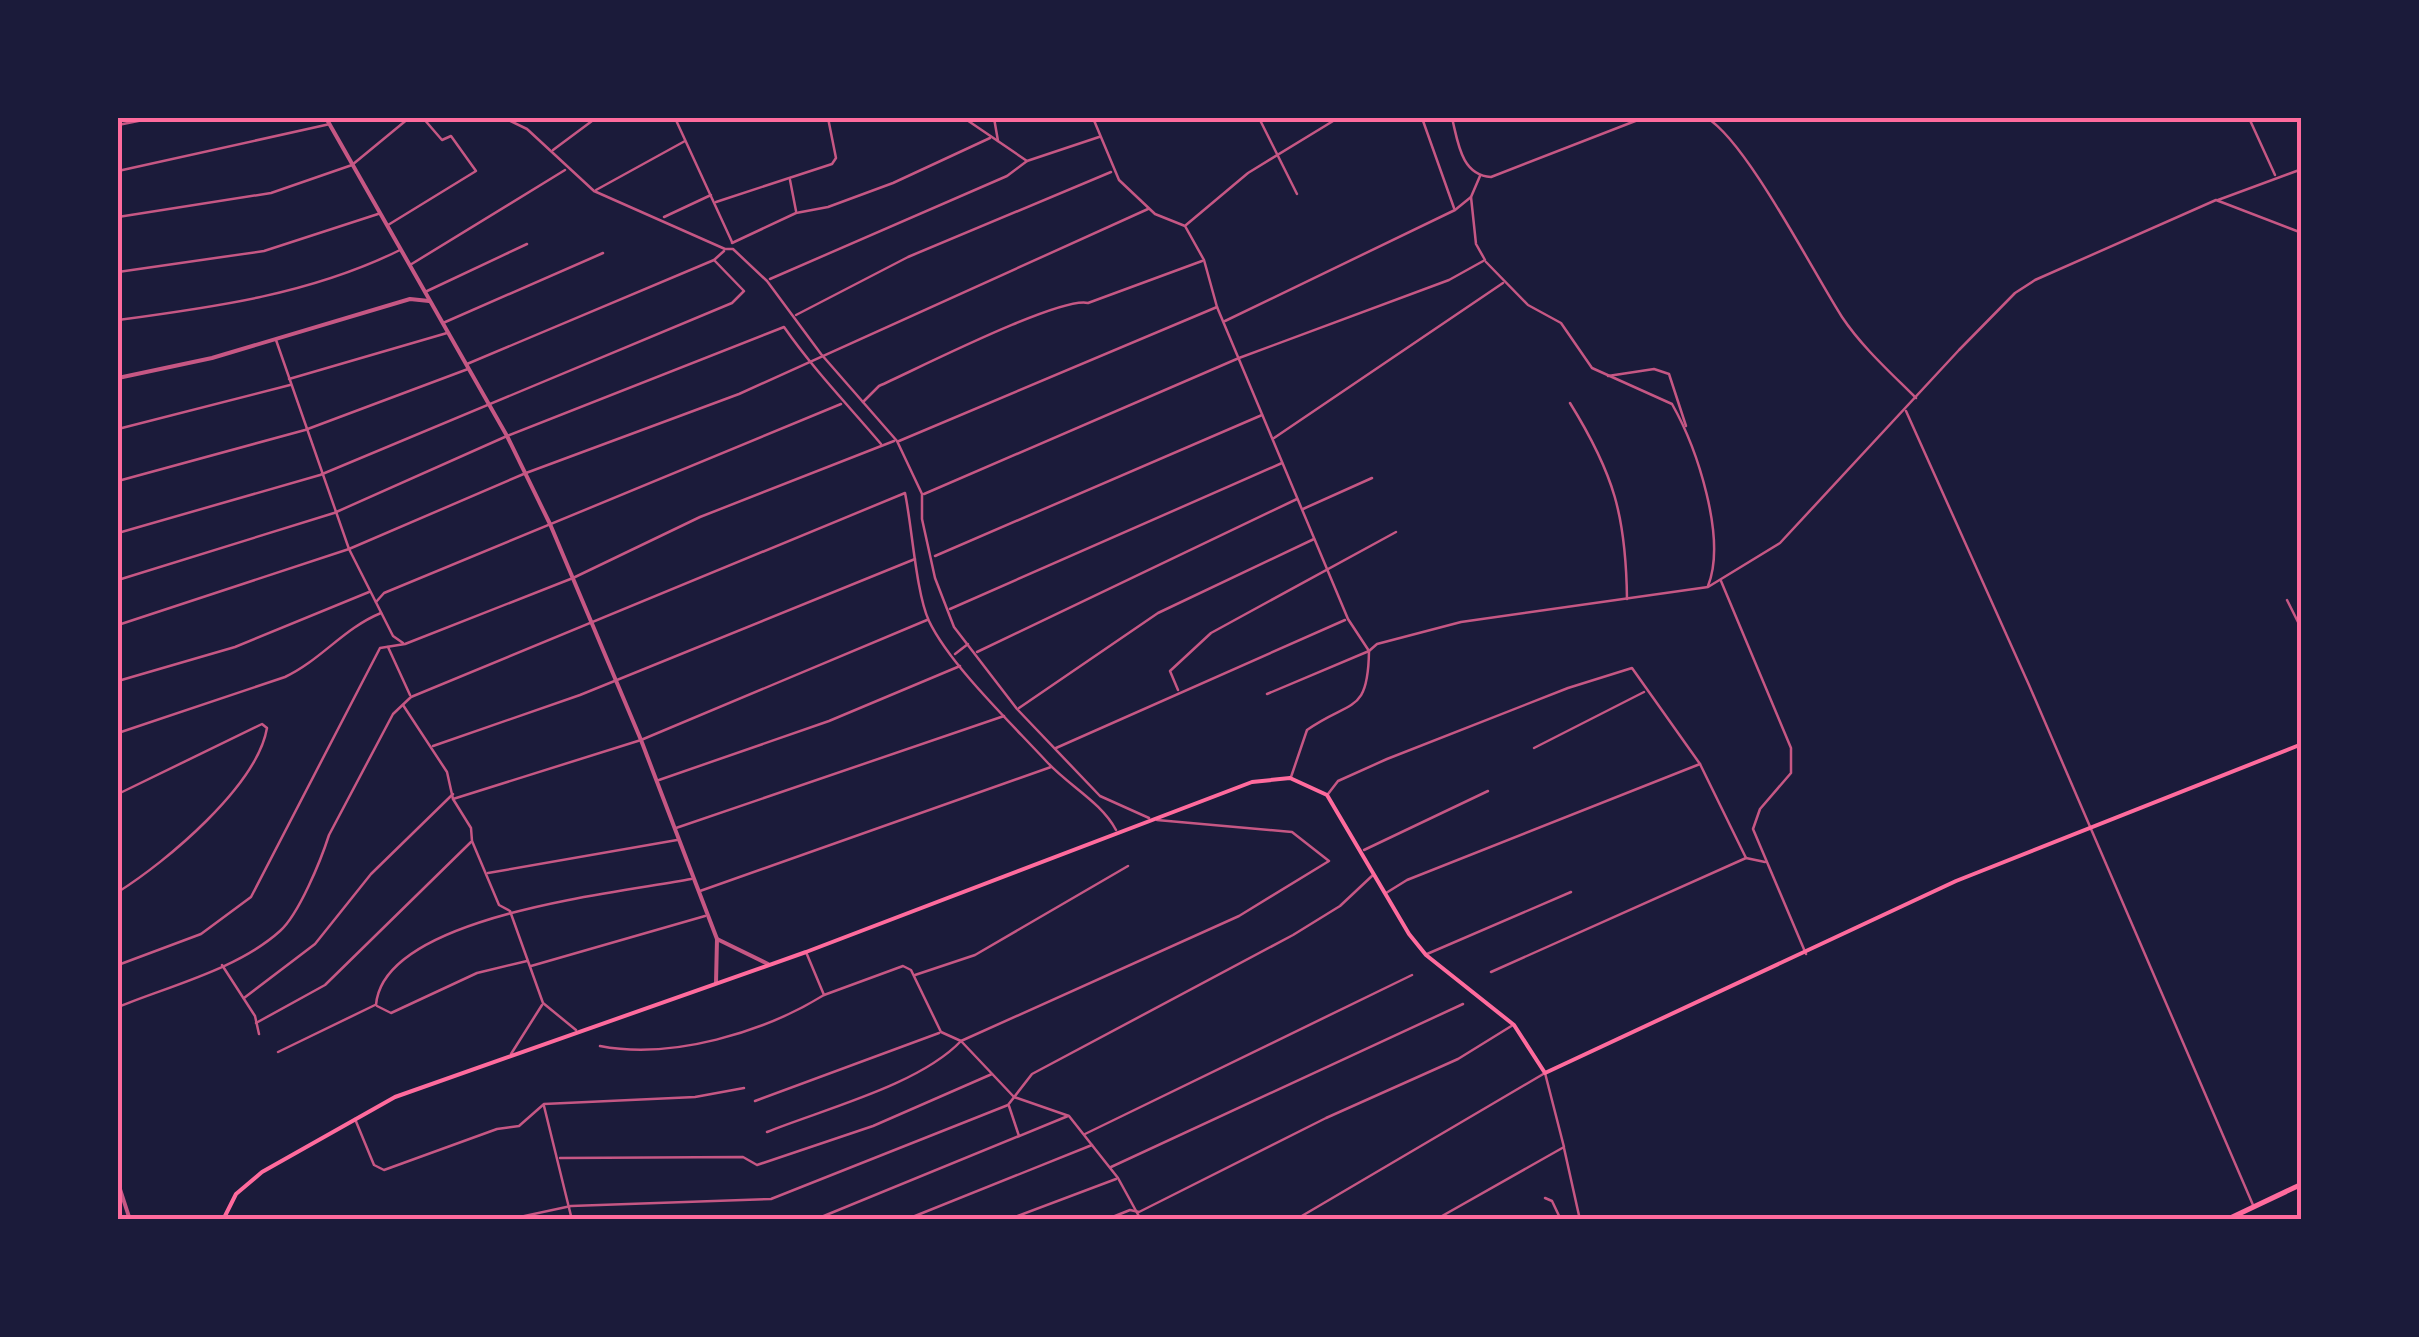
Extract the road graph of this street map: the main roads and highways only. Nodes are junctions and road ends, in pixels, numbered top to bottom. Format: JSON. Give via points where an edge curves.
{"nodes":[{"id":1,"x":2302,"y":744,"type":"edge"},
{"id":2,"x":2302,"y":1184,"type":"edge"},
{"id":3,"x":223,"y":1220,"type":"edge"},
{"id":4,"x":2226,"y":1220,"type":"edge"}],
"edges":[{"from":1,"to":3,"type":"main road","via":[[1956,881],[1545,1073],[1514,1024],[1426,954],[1327,795],[1290,778],[1252,782],[806,952],[395,1097],[245,1185]]},
{"from":2,"to":4,"type":"highway"}]}
